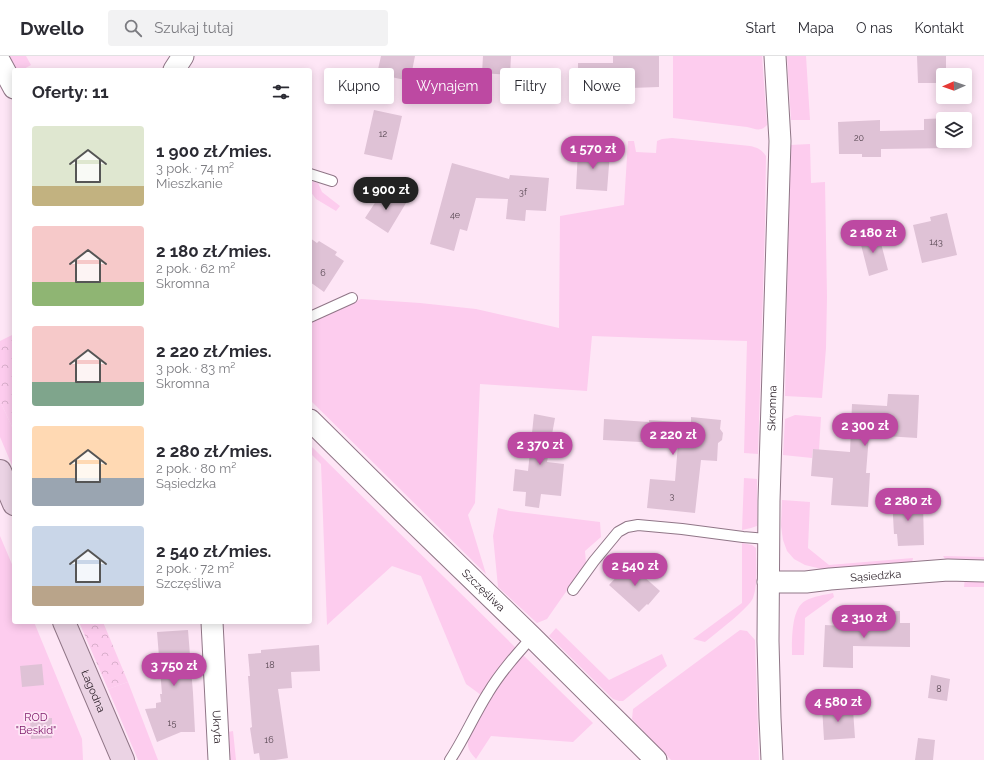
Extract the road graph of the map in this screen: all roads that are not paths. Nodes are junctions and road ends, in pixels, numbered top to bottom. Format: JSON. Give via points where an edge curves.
{"nodes":[{"id":1,"x":183,"y":56,"type":"edge"},
{"id":2,"x":775,"y":56,"type":"edge"},
{"id":3,"x":0,"y":62,"type":"edge"},
{"id":4,"x":175,"y":68,"type":"edge"},
{"id":5,"x":12,"y":84,"type":"edge"},
{"id":6,"x":312,"y":175,"type":"edge"},
{"id":7,"x":332,"y":181,"type":"dead end"},
{"id":8,"x":352,"y":298,"type":"dead end"},
{"id":9,"x":312,"y":316,"type":"edge"},
{"id":10,"x":312,"y":422,"type":"edge"},
{"id":11,"x":0,"y":471,"type":"edge"},
{"id":12,"x":12,"y":499,"type":"edge"},
{"id":13,"x":768,"y":539,"type":"junction"},
{"id":14,"x":984,"y":571,"type":"edge"},
{"id":15,"x":768,"y":582,"type":"junction"},
{"id":16,"x":573,"y":590,"type":"dead end"},
{"id":17,"x":65,"y":624,"type":"edge"},
{"id":18,"x":212,"y":624,"type":"edge"},
{"id":19,"x":532,"y":637,"type":"junction"},
{"id":20,"x":123,"y":760,"type":"edge"},
{"id":21,"x":219,"y":760,"type":"edge"},
{"id":22,"x":450,"y":760,"type":"edge"},
{"id":23,"x":656,"y":760,"type":"edge"},
{"id":24,"x":772,"y":760,"type":"edge"}],
"edges":[{"from":1,"to":4,"type":"street"},
{"from":2,"to":13,"type":"street","name":"Skromna","via":[[780,141]]},
{"from":3,"to":5,"type":"street"},
{"from":6,"to":7,"type":"lane"},
{"from":8,"to":9,"type":"lane"},
{"from":10,"to":19,"type":"street","name":"Szczęśliwa"},
{"from":11,"to":12,"type":"street"},
{"from":13,"to":15,"type":"street","name":"Skromna"},
{"from":13,"to":16,"type":"lane","via":[[682,529],[627,527],[618,532]]},
{"from":14,"to":15,"type":"street","name":"Sąsiedzka","via":[[948,570],[806,582]]},
{"from":15,"to":24,"type":"street","name":"Skromna"},
{"from":17,"to":20,"type":"street","name":"Łagodna"},
{"from":18,"to":21,"type":"street","name":"Ukryta"},
{"from":19,"to":22,"type":"lane","via":[[491,688]]},
{"from":19,"to":23,"type":"street","name":"Szczęśliwa"}]}
